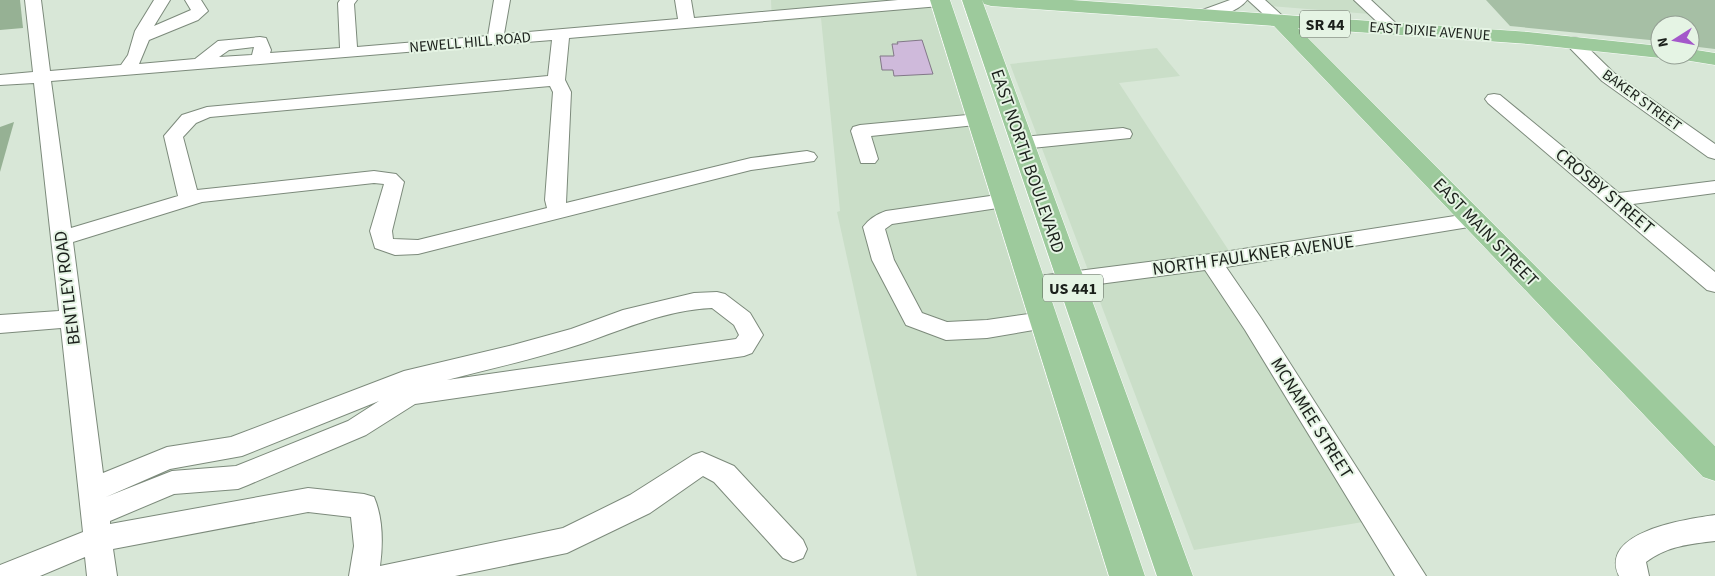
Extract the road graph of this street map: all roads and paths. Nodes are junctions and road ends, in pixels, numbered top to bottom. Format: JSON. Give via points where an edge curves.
{"nodes":[{"id":1,"x":32,"y":0,"type":"edge"},
{"id":2,"x":162,"y":0,"type":"edge"},
{"id":3,"x":193,"y":0,"type":"edge"},
{"id":4,"x":349,"y":0,"type":"edge"},
{"id":5,"x":502,"y":0,"type":"edge"},
{"id":6,"x":683,"y":0,"type":"edge"},
{"id":7,"x":940,"y":0,"type":"edge"},
{"id":8,"x":951,"y":0,"type":"edge"},
{"id":9,"x":972,"y":0,"type":"edge"},
{"id":10,"x":990,"y":0,"type":"edge"},
{"id":11,"x":1239,"y":0,"type":"edge"},
{"id":12,"x":1256,"y":0,"type":"edge"},
{"id":13,"x":1362,"y":0,"type":"edge"},
{"id":14,"x":1056,"y":4,"type":"junction"},
{"id":15,"x":829,"y":5,"type":"edge"},
{"id":16,"x":1203,"y":15,"type":"junction"},
{"id":17,"x":1279,"y":20,"type":"junction"},
{"id":18,"x":687,"y":22,"type":"junction"},
{"id":19,"x":1394,"y":28,"type":"junction"},
{"id":20,"x":984,"y":33,"type":"junction"},
{"id":21,"x":561,"y":34,"type":"junction"},
{"id":22,"x":141,"y":37,"type":"junction"},
{"id":23,"x":494,"y":40,"type":"junction"},
{"id":24,"x":1572,"y":42,"type":"junction"},
{"id":25,"x":1650,"y":51,"type":"edge"},
{"id":26,"x":348,"y":53,"type":"junction"},
{"id":27,"x":1700,"y":57,"type":"edge"},
{"id":28,"x":1715,"y":59,"type":"edge"},
{"id":29,"x":127,"y":70,"type":"junction"},
{"id":30,"x":41,"y":76,"type":"junction"},
{"id":31,"x":0,"y":80,"type":"edge"},
{"id":32,"x":556,"y":80,"type":"junction"},
{"id":33,"x":1494,"y":99,"type":"dead end"},
{"id":34,"x":978,"y":120,"type":"junction"},
{"id":35,"x":1124,"y":134,"type":"dead end"},
{"id":36,"x":1022,"y":143,"type":"junction"},
{"id":37,"x":1715,"y":153,"type":"edge"},
{"id":38,"x":807,"y":156,"type":"dead end"},
{"id":39,"x":868,"y":159,"type":"dead end"},
{"id":40,"x":1715,"y":187,"type":"edge"},
{"id":41,"x":189,"y":198,"type":"junction"},
{"id":42,"x":1617,"y":200,"type":"junction"},
{"id":43,"x":1004,"y":201,"type":"junction"},
{"id":44,"x":558,"y":212,"type":"junction"},
{"id":45,"x":1474,"y":220,"type":"junction"},
{"id":46,"x":61,"y":238,"type":"junction"},
{"id":47,"x":1210,"y":262,"type":"junction"},
{"id":48,"x":1070,"y":281,"type":"junction"},
{"id":49,"x":1715,"y":284,"type":"edge"},
{"id":50,"x":1031,"y":285,"type":"junction"},
{"id":51,"x":70,"y":318,"type":"junction"},
{"id":52,"x":1043,"y":321,"type":"junction"},
{"id":53,"x":0,"y":324,"type":"edge"},
{"id":54,"x":513,"y":354,"type":"junction"},
{"id":55,"x":513,"y":380,"type":"junction"},
{"id":56,"x":1715,"y":467,"type":"edge"},
{"id":57,"x":94,"y":515,"type":"junction"},
{"id":58,"x":1715,"y":528,"type":"edge"},
{"id":59,"x":793,"y":550,"type":"dead end"},
{"id":60,"x":7,"y":576,"type":"edge"},
{"id":61,"x":102,"y":576,"type":"edge"},
{"id":62,"x":364,"y":576,"type":"edge"},
{"id":63,"x":389,"y":576,"type":"edge"},
{"id":64,"x":1127,"y":576,"type":"edge"},
{"id":65,"x":1175,"y":576,"type":"edge"},
{"id":66,"x":1411,"y":576,"type":"edge"},
{"id":67,"x":1634,"y":576,"type":"edge"}],
"edges":[{"from":1,"to":30,"type":"street","name":"BENTLEY ROAD"},
{"from":2,"to":22,"type":"street"},
{"from":3,"to":22,"type":"street","via":[[200,11],[192,17]]},
{"from":4,"to":26,"type":"street","via":[[346,2]]},
{"from":5,"to":23,"type":"street"},
{"from":6,"to":18,"type":"street"},
{"from":7,"to":8,"type":"main road"},
{"from":7,"to":15,"type":"street","name":"NEWELL HILL ROAD"},
{"from":7,"to":34,"type":"main road","name":"EAST NORTH BOULEVARD","number":"US 441"},
{"from":9,"to":20,"type":"main road","name":"EAST NORTH BOULEVARD","number":"US 441"},
{"from":10,"to":14,"type":"main road","name":"EAST DIXIE AVENUE","number":"SR 44"},
{"from":11,"to":16,"type":"street","via":[[1234,5]]},
{"from":12,"to":17,"type":"street","name":"EAST MAIN STREET"},
{"from":13,"to":19,"type":"street"},
{"from":14,"to":16,"type":"main road","name":"EAST DIXIE AVENUE","number":"SR 44"},
{"from":14,"to":20,"type":"main road","via":[[1003,16],[992,22]]},
{"from":15,"to":18,"type":"street","name":"NEWELL HILL ROAD"},
{"from":16,"to":17,"type":"main road","name":"EAST DIXIE AVENUE","number":"SR 44"},
{"from":17,"to":19,"type":"main road","name":"EAST DIXIE AVENUE","number":"SR 44"},
{"from":17,"to":45,"type":"main road","name":"EAST MAIN STREET"},
{"from":18,"to":21,"type":"street","name":"NEWELL HILL ROAD"},
{"from":19,"to":24,"type":"main road","name":"EAST DIXIE AVENUE","number":"SR 44"},
{"from":20,"to":36,"type":"main road","name":"EAST NORTH BOULEVARD","number":"US 441"},
{"from":21,"to":23,"type":"street","name":"NEWELL HILL ROAD"},
{"from":21,"to":32,"type":"street"},
{"from":22,"to":29,"type":"street"},
{"from":23,"to":26,"type":"street","name":"NEWELL HILL ROAD"},
{"from":24,"to":25,"type":"main road","name":"EAST DIXIE AVENUE","number":"SR 44"},
{"from":24,"to":37,"type":"street","name":"BAKER STREET","via":[[1608,77]]},
{"from":26,"to":29,"type":"street","name":"NEWELL HILL ROAD","via":[[258,60],[263,50],[260,42],[224,45],[200,64]]},
{"from":27,"to":28,"type":"main road"},
{"from":29,"to":30,"type":"street"},
{"from":30,"to":31,"type":"street"},
{"from":30,"to":46,"type":"street","name":"BENTLEY ROAD"},
{"from":32,"to":41,"type":"street","via":[[207,112],[190,119],[173,136]]},
{"from":32,"to":44,"type":"street","via":[[562,92],[555,200]]},
{"from":33,"to":42,"type":"street","name":"CROSBY STREET"},
{"from":34,"to":39,"type":"street","via":[[860,131]]},
{"from":34,"to":43,"type":"main road","name":"EAST NORTH BOULEVARD","number":"US 441"},
{"from":35,"to":36,"type":"street"},
{"from":36,"to":48,"type":"main road","name":"EAST NORTH BOULEVARD","number":"US 441"},
{"from":38,"to":44,"type":"street","via":[[751,164]]},
{"from":40,"to":42,"type":"street"},
{"from":41,"to":44,"type":"street","via":[[389,178],[394,182],[381,231],[384,243],[395,248],[418,247]]},
{"from":41,"to":46,"type":"street"},
{"from":42,"to":49,"type":"street","name":"CROSBY STREET"},
{"from":43,"to":50,"type":"main road","name":"EAST NORTH BOULEVARD","number":"US 441"},
{"from":43,"to":52,"type":"street","via":[[886,218],[874,227],[882,260],[914,319],[946,331],[987,330]]},
{"from":45,"to":47,"type":"street","name":"NORTH FAULKNER AVENUE"},
{"from":45,"to":56,"type":"main road","name":"EAST MAIN STREET"},
{"from":46,"to":51,"type":"street","name":"BENTLEY ROAD"},
{"from":47,"to":48,"type":"street","name":"NORTH FAULKNER AVENUE"},
{"from":47,"to":66,"type":"street","name":"MCNAMEE STREET","via":[[1253,324]]},
{"from":48,"to":50,"type":"street","name":"NORTH FAULKNER AVENUE"},
{"from":48,"to":65,"type":"main road","name":"EAST NORTH BOULEVARD","number":"US 441"},
{"from":50,"to":52,"type":"main road","name":"EAST NORTH BOULEVARD","number":"US 441"},
{"from":51,"to":53,"type":"street"},
{"from":51,"to":57,"type":"street","name":"BENTLEY ROAD"},
{"from":52,"to":64,"type":"main road","name":"EAST NORTH BOULEVARD","number":"US 441"},
{"from":54,"to":55,"type":"street"},
{"from":54,"to":55,"type":"street","via":[[577,336],[623,318],[694,301],[717,300],[742,319],[751,335],[744,347]]},
{"from":54,"to":57,"type":"street","via":[[404,381],[233,448],[167,458]]},
{"from":55,"to":57,"type":"street","via":[[409,395],[357,428],[238,477],[172,483]]},
{"from":57,"to":60,"type":"street"},
{"from":57,"to":61,"type":"street","name":"BENTLEY ROAD"},
{"from":57,"to":62,"type":"street","via":[[308,500],[364,506],[368,546]]},
{"from":58,"to":67,"type":"street","via":[[1668,535],[1648,543],[1632,556]]},
{"from":59,"to":63,"type":"street","via":[[724,474],[702,463],[640,504],[567,540]]}]}
